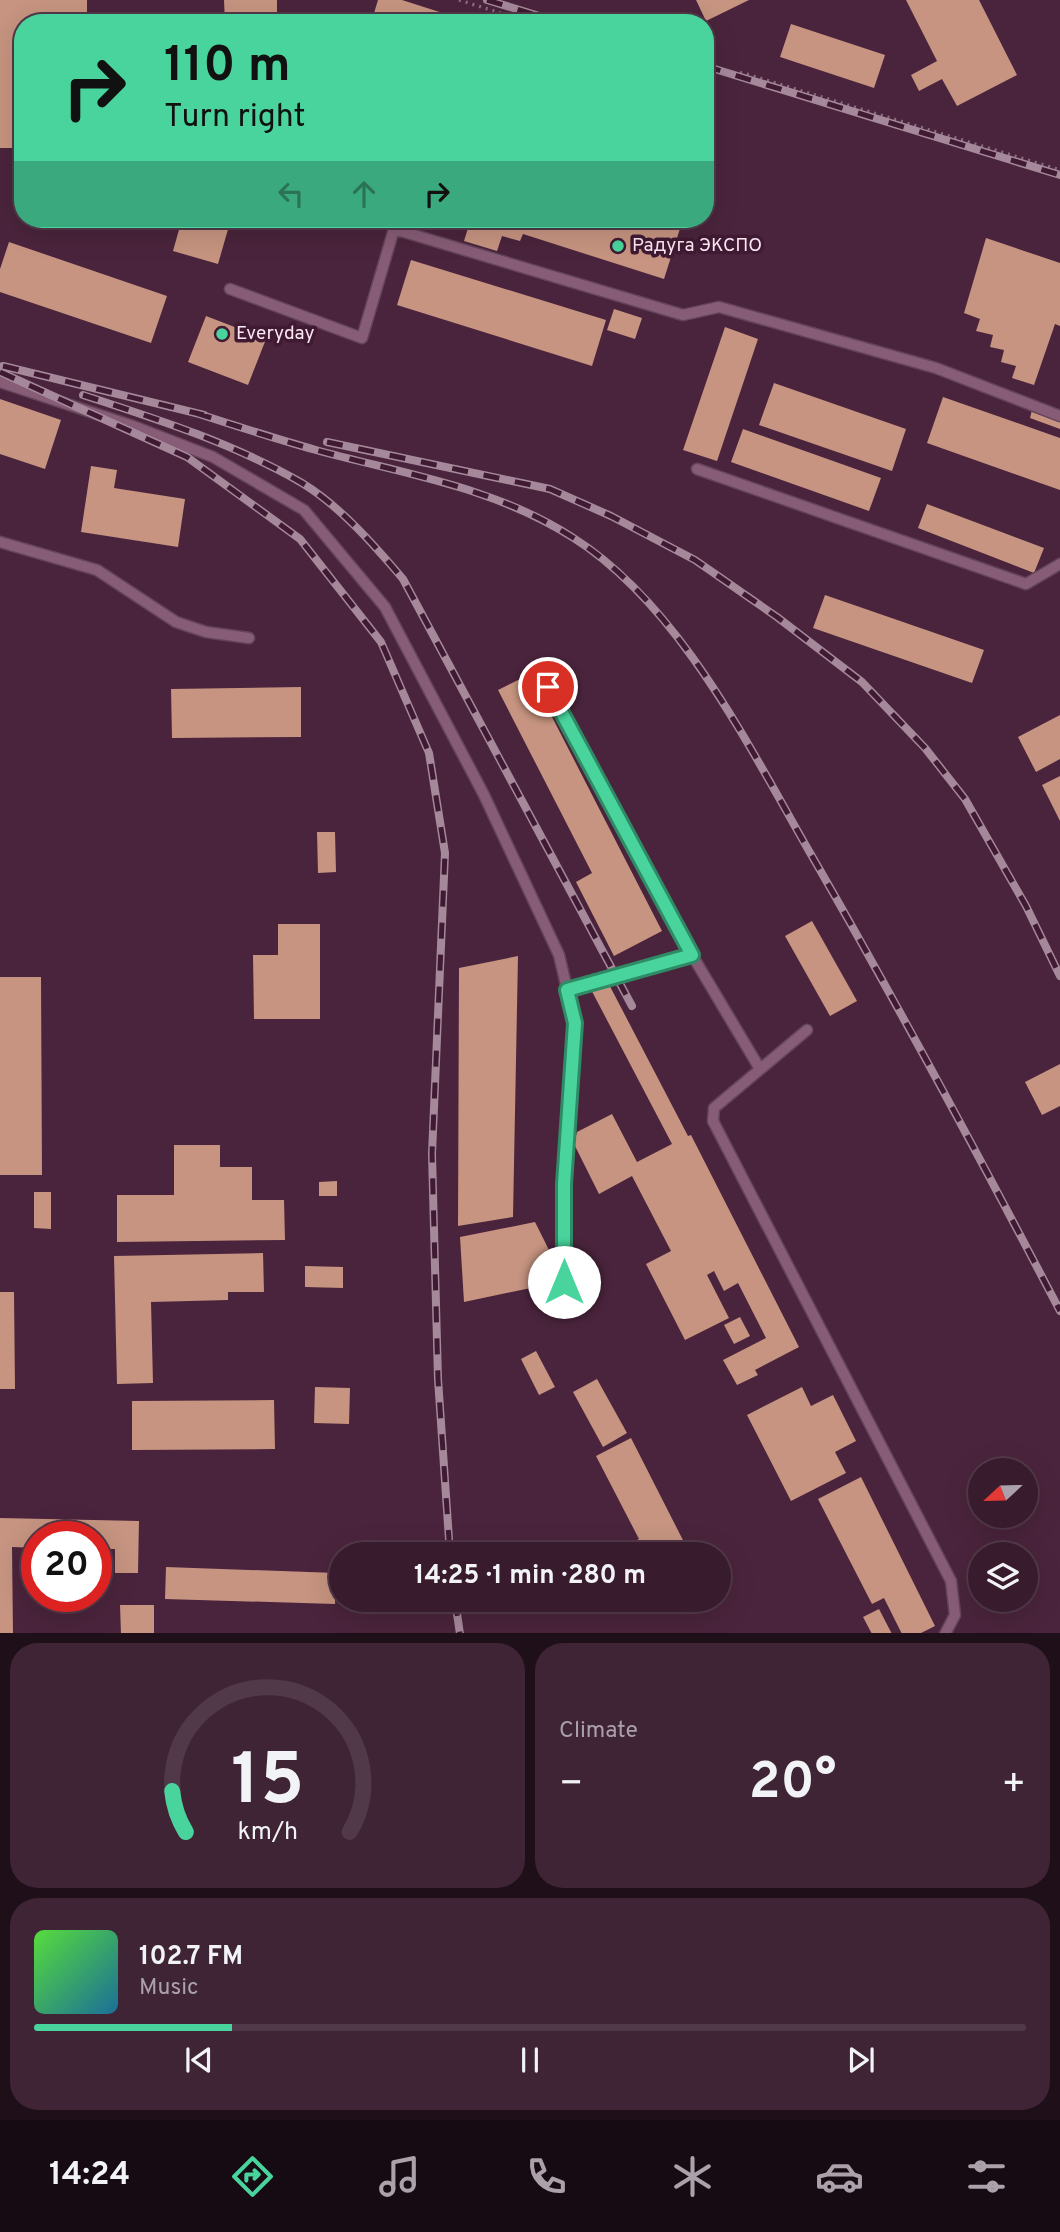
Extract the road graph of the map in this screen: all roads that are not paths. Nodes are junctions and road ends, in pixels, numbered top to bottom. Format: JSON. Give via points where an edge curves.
{"nodes":[{"id":1,"x":230,"y":289,"type":"dead end"},
{"id":2,"x":0,"y":382,"type":"edge"},
{"id":3,"x":1060,"y":416,"type":"edge"},
{"id":4,"x":697,"y":469,"type":"dead end"},
{"id":5,"x":0,"y":542,"type":"edge"},
{"id":6,"x":1060,"y":564,"type":"edge"},
{"id":7,"x":249,"y":638,"type":"dead end"},
{"id":8,"x":548,"y":687,"type":"dead end"},
{"id":9,"x":692,"y":955,"type":"junction"},
{"id":10,"x":567,"y":990,"type":"junction"},
{"id":11,"x":807,"y":1030,"type":"dead end"},
{"id":12,"x":760,"y":1069,"type":"junction"},
{"id":13,"x":564,"y":1282,"type":"dead end"},
{"id":14,"x":945,"y":1633,"type":"edge"}],
"edges":[{"from":1,"to":3,"type":"lane","via":[[362,338],[394,229],[683,315],[719,307],[936,368]]},
{"from":2,"to":10,"type":"lane","via":[[213,457],[304,510],[384,607],[484,794],[559,954]]},
{"from":4,"to":6,"type":"lane","via":[[1026,584]]},
{"from":5,"to":7,"type":"lane","via":[[97,570],[176,622]]},
{"from":8,"to":9,"type":"lane"},
{"from":9,"to":10,"type":"lane"},
{"from":9,"to":12,"type":"lane"},
{"from":10,"to":13,"type":"lane","via":[[575,1023],[564,1184]]},
{"from":11,"to":12,"type":"lane"},
{"from":12,"to":14,"type":"lane","via":[[714,1108],[713,1121],[951,1581],[955,1615]]}]}
